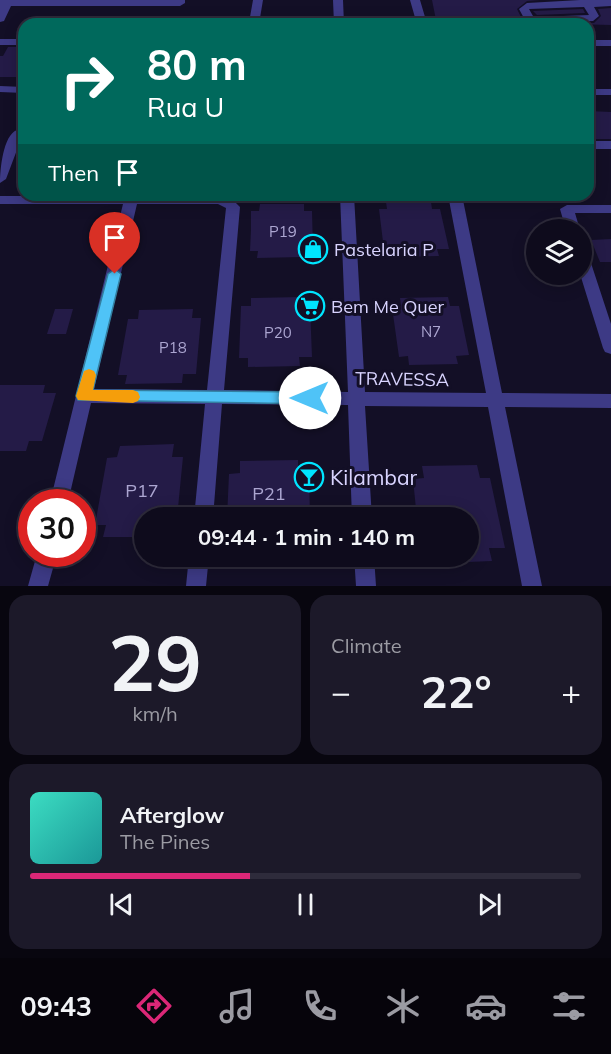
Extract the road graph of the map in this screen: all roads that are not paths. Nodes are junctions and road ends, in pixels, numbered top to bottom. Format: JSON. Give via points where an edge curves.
{"nodes":[{"id":1,"x":180,"y":0,"type":"edge"},
{"id":2,"x":258,"y":0,"type":"edge"},
{"id":3,"x":338,"y":0,"type":"edge"},
{"id":4,"x":415,"y":0,"type":"edge"},
{"id":5,"x":586,"y":1,"type":"edge"},
{"id":6,"x":4,"y":3,"type":"edge"},
{"id":7,"x":611,"y":3,"type":"edge"},
{"id":8,"x":255,"y":18,"type":"edge"},
{"id":9,"x":339,"y":18,"type":"edge"},
{"id":10,"x":420,"y":18,"type":"edge"},
{"id":11,"x":531,"y":18,"type":"edge"},
{"id":12,"x":592,"y":18,"type":"edge"},
{"id":13,"x":0,"y":19,"type":"edge"},
{"id":14,"x":0,"y":42,"type":"edge"},
{"id":15,"x":18,"y":42,"type":"edge"},
{"id":16,"x":594,"y":43,"type":"edge"},
{"id":17,"x":611,"y":43,"type":"edge"},
{"id":18,"x":0,"y":90,"type":"edge"},
{"id":19,"x":18,"y":90,"type":"edge"},
{"id":20,"x":594,"y":92,"type":"edge"},
{"id":21,"x":611,"y":92,"type":"edge"},
{"id":22,"x":17,"y":134,"type":"dead end"},
{"id":23,"x":594,"y":145,"type":"edge"},
{"id":24,"x":611,"y":145,"type":"edge"},
{"id":25,"x":0,"y":179,"type":"edge"},
{"id":26,"x":0,"y":200,"type":"edge"},
{"id":27,"x":18,"y":200,"type":"edge"},
{"id":28,"x":131,"y":201,"type":"edge"},
{"id":29,"x":226,"y":201,"type":"edge"},
{"id":30,"x":347,"y":201,"type":"edge"},
{"id":31,"x":456,"y":201,"type":"edge"},
{"id":32,"x":611,"y":209,"type":"edge"},
{"id":33,"x":570,"y":219,"type":"edge"},
{"id":34,"x":591,"y":285,"type":"edge"},
{"id":35,"x":611,"y":348,"type":"edge"},
{"id":36,"x":84,"y":396,"type":"junction"},
{"id":37,"x":216,"y":398,"type":"junction"},
{"id":38,"x":357,"y":398,"type":"junction"},
{"id":39,"x":494,"y":400,"type":"junction"},
{"id":40,"x":611,"y":401,"type":"edge"},
{"id":41,"x":62,"y":489,"type":"edge"},
{"id":42,"x":204,"y":507,"type":"edge"},
{"id":43,"x":362,"y":507,"type":"edge"},
{"id":44,"x":43,"y":567,"type":"edge"},
{"id":45,"x":198,"y":567,"type":"edge"},
{"id":46,"x":365,"y":567,"type":"edge"},
{"id":47,"x":38,"y":586,"type":"edge"},
{"id":48,"x":196,"y":586,"type":"edge"},
{"id":49,"x":366,"y":586,"type":"edge"},
{"id":50,"x":532,"y":586,"type":"edge"}],
"edges":[{"from":1,"to":6,"type":"street"},
{"from":2,"to":8,"type":"street"},
{"from":3,"to":9,"type":"street"},
{"from":4,"to":10,"type":"street"},
{"from":5,"to":7,"type":"street"},
{"from":5,"to":11,"type":"street","via":[[527,6],[524,9]]},
{"from":5,"to":12,"type":"street"},
{"from":6,"to":13,"type":"street"},
{"from":14,"to":15,"type":"street"},
{"from":16,"to":17,"type":"street"},
{"from":18,"to":19,"type":"street"},
{"from":20,"to":21,"type":"street"},
{"from":22,"to":25,"type":"street"},
{"from":23,"to":24,"type":"street"},
{"from":26,"to":27,"type":"street"},
{"from":28,"to":36,"type":"street"},
{"from":29,"to":37,"type":"street","via":[[233,207]]},
{"from":30,"to":38,"type":"street"},
{"from":31,"to":39,"type":"street"},
{"from":32,"to":33,"type":"street","via":[[567,209]]},
{"from":34,"to":35,"type":"street"},
{"from":36,"to":37,"type":"street","name":"TRAVESSA"},
{"from":36,"to":41,"type":"street"},
{"from":37,"to":38,"type":"street","name":"TRAVESSA"},
{"from":37,"to":42,"type":"street"},
{"from":38,"to":39,"type":"street","name":"TRAVESSA"},
{"from":38,"to":43,"type":"street"},
{"from":39,"to":40,"type":"street","name":"TRAVESSA"},
{"from":39,"to":50,"type":"street"},
{"from":44,"to":47,"type":"street"},
{"from":45,"to":48,"type":"street"},
{"from":46,"to":49,"type":"street"}]}
